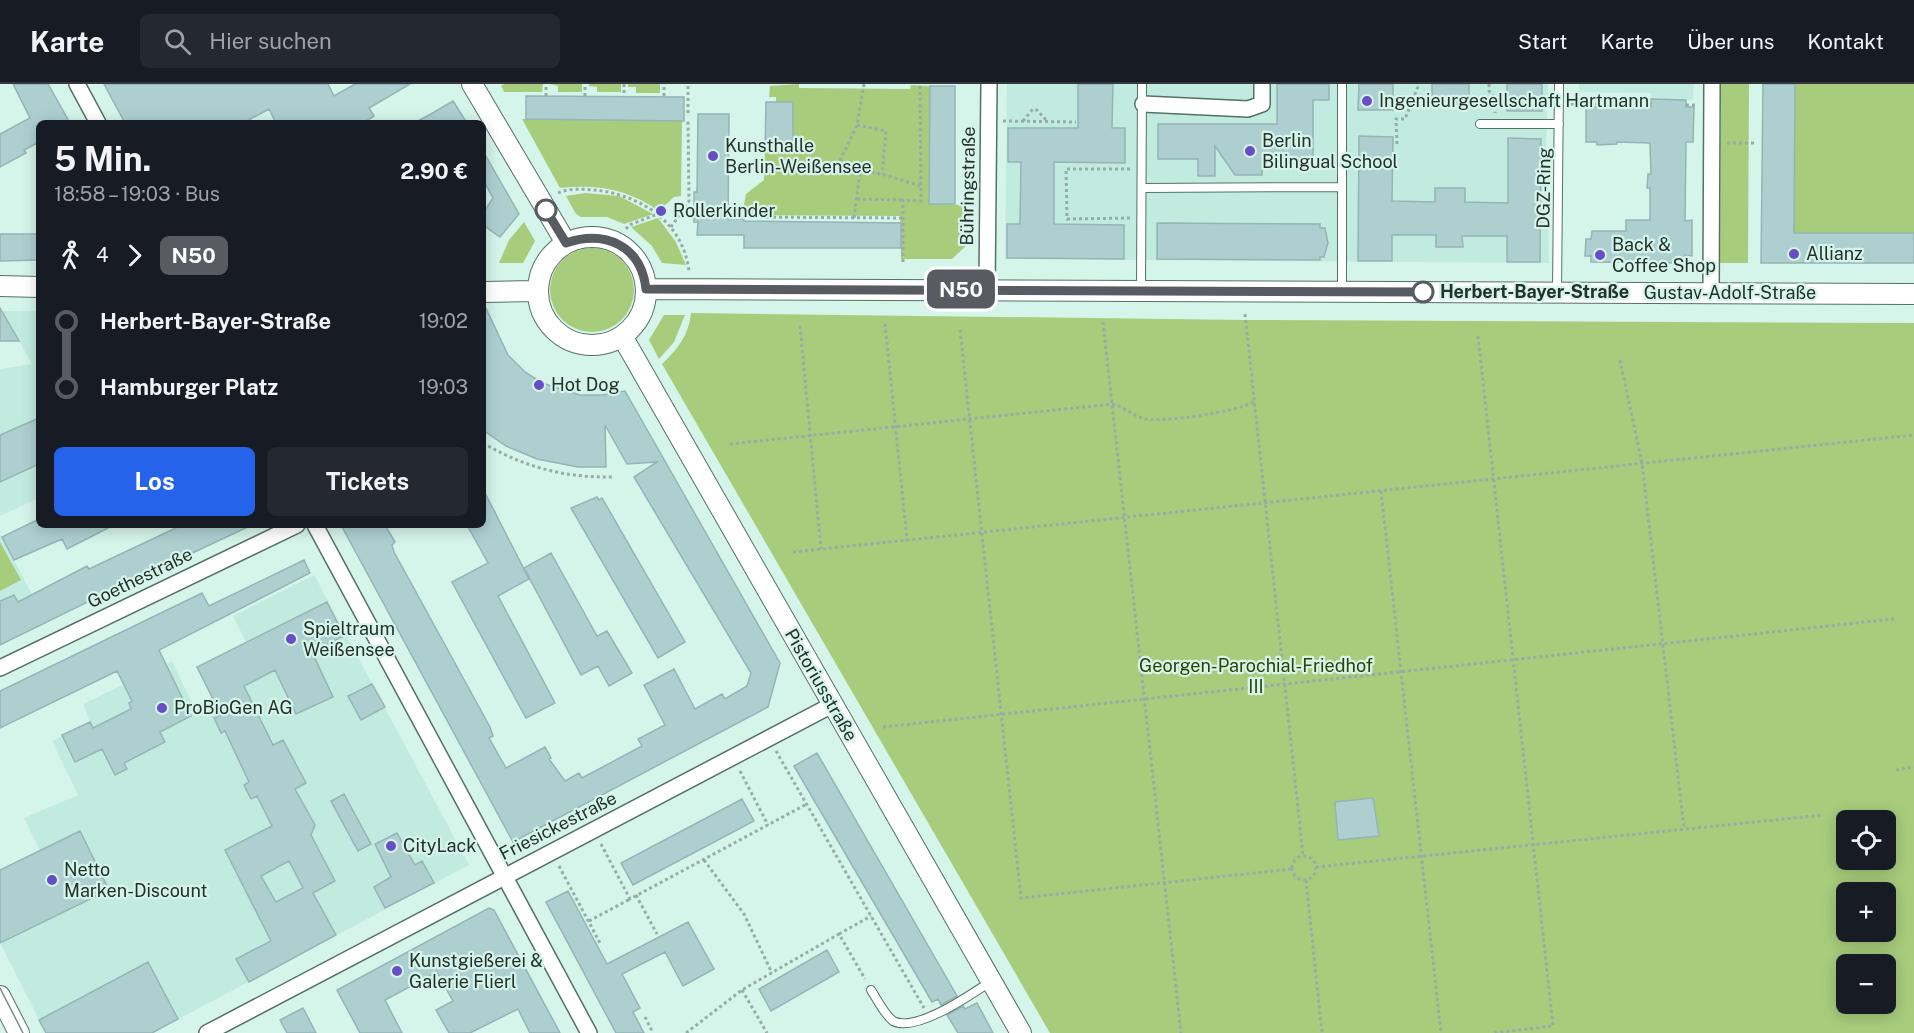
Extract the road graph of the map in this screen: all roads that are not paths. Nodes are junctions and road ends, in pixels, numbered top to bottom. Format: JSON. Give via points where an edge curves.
{"nodes":[{"id":1,"x":77,"y":84,"type":"edge"},
{"id":2,"x":473,"y":84,"type":"edge"},
{"id":3,"x":989,"y":84,"type":"edge"},
{"id":4,"x":1142,"y":84,"type":"edge"},
{"id":5,"x":1262,"y":84,"type":"edge"},
{"id":6,"x":1342,"y":84,"type":"edge"},
{"id":7,"x":1559,"y":84,"type":"edge"},
{"id":8,"x":1712,"y":84,"type":"edge"},
{"id":9,"x":1143,"y":104,"type":"junction"},
{"id":10,"x":96,"y":120,"type":"edge"},
{"id":11,"x":1480,"y":124,"type":"dead end"},
{"id":12,"x":1559,"y":124,"type":"junction"},
{"id":13,"x":1142,"y":188,"type":"junction"},
{"id":14,"x":1341,"y":188,"type":"junction"},
{"id":15,"x":566,"y":243,"type":"junction"},
{"id":16,"x":0,"y":286,"type":"edge"},
{"id":17,"x":36,"y":287,"type":"edge"},
{"id":18,"x":646,"y":289,"type":"junction"},
{"id":19,"x":987,"y":289,"type":"junction"},
{"id":20,"x":1141,"y":290,"type":"junction"},
{"id":21,"x":537,"y":291,"type":"junction"},
{"id":22,"x":486,"y":292,"type":"edge"},
{"id":23,"x":1342,"y":292,"type":"junction"},
{"id":24,"x":1557,"y":293,"type":"junction"},
{"id":25,"x":1711,"y":293,"type":"junction"},
{"id":26,"x":1914,"y":294,"type":"edge"},
{"id":27,"x":622,"y":336,"type":"junction"},
{"id":28,"x":291,"y":528,"type":"edge"},
{"id":29,"x":317,"y":528,"type":"edge"},
{"id":30,"x":0,"y":668,"type":"edge"},
{"id":31,"x":832,"y":705,"type":"junction"},
{"id":32,"x":505,"y":875,"type":"junction"},
{"id":33,"x":992,"y":982,"type":"junction"},
{"id":34,"x":871,"y":990,"type":"road end"},
{"id":35,"x":0,"y":996,"type":"edge"},
{"id":36,"x":19,"y":1033,"type":"edge"},
{"id":37,"x":207,"y":1033,"type":"edge"},
{"id":38,"x":589,"y":1033,"type":"edge"},
{"id":39,"x":1021,"y":1033,"type":"edge"}],
"edges":[{"from":1,"to":10,"type":"street"},
{"from":2,"to":15,"type":"street"},
{"from":3,"to":19,"type":"street","name":"Bühringstraße"},
{"from":4,"to":9,"type":"lane"},
{"from":5,"to":9,"type":"street","via":[[1262,104],[1248,109]]},
{"from":6,"to":14,"type":"lane"},
{"from":7,"to":12,"type":"lane","name":"DGZ-Ring"},
{"from":8,"to":25,"type":"street"},
{"from":9,"to":13,"type":"lane"},
{"from":11,"to":12,"type":"lane"},
{"from":12,"to":24,"type":"lane","name":"DGZ-Ring"},
{"from":13,"to":14,"type":"lane"},
{"from":13,"to":20,"type":"lane"},
{"from":14,"to":23,"type":"lane"},
{"from":15,"to":18,"type":"street","via":[[592,237],[618,243],[641,269]]},
{"from":15,"to":21,"type":"street","via":[[542,268]]},
{"from":16,"to":17,"type":"street"},
{"from":18,"to":19,"type":"street","name":"Gustav-Adolf-Straße"},
{"from":18,"to":27,"type":"street","via":[[639,319]]},
{"from":19,"to":20,"type":"street","name":"Gustav-Adolf-Straße"},
{"from":20,"to":23,"type":"street","name":"Gustav-Adolf-Straße"},
{"from":21,"to":22,"type":"street"},
{"from":21,"to":27,"type":"street","via":[[545,319],[561,336],[595,346]]},
{"from":23,"to":24,"type":"street","name":"Gustav-Adolf-Straße"},
{"from":24,"to":25,"type":"street","name":"Gustav-Adolf-Straße"},
{"from":25,"to":26,"type":"street","name":"Gustav-Adolf-Straße"},
{"from":27,"to":31,"type":"street","name":"Pistoriusstraße"},
{"from":28,"to":30,"type":"street","name":"Goethestraße"},
{"from":29,"to":32,"type":"street"},
{"from":31,"to":32,"type":"street","name":"Friesickestraße"},
{"from":31,"to":33,"type":"street","name":"Pistoriusstraße"},
{"from":32,"to":37,"type":"street","name":"Friesickestraße"},
{"from":32,"to":38,"type":"street"},
{"from":33,"to":34,"type":"lane","via":[[931,1020],[903,1025],[893,1021]]},
{"from":33,"to":39,"type":"street","name":"Pistoriusstraße"},
{"from":35,"to":36,"type":"street"}]}
